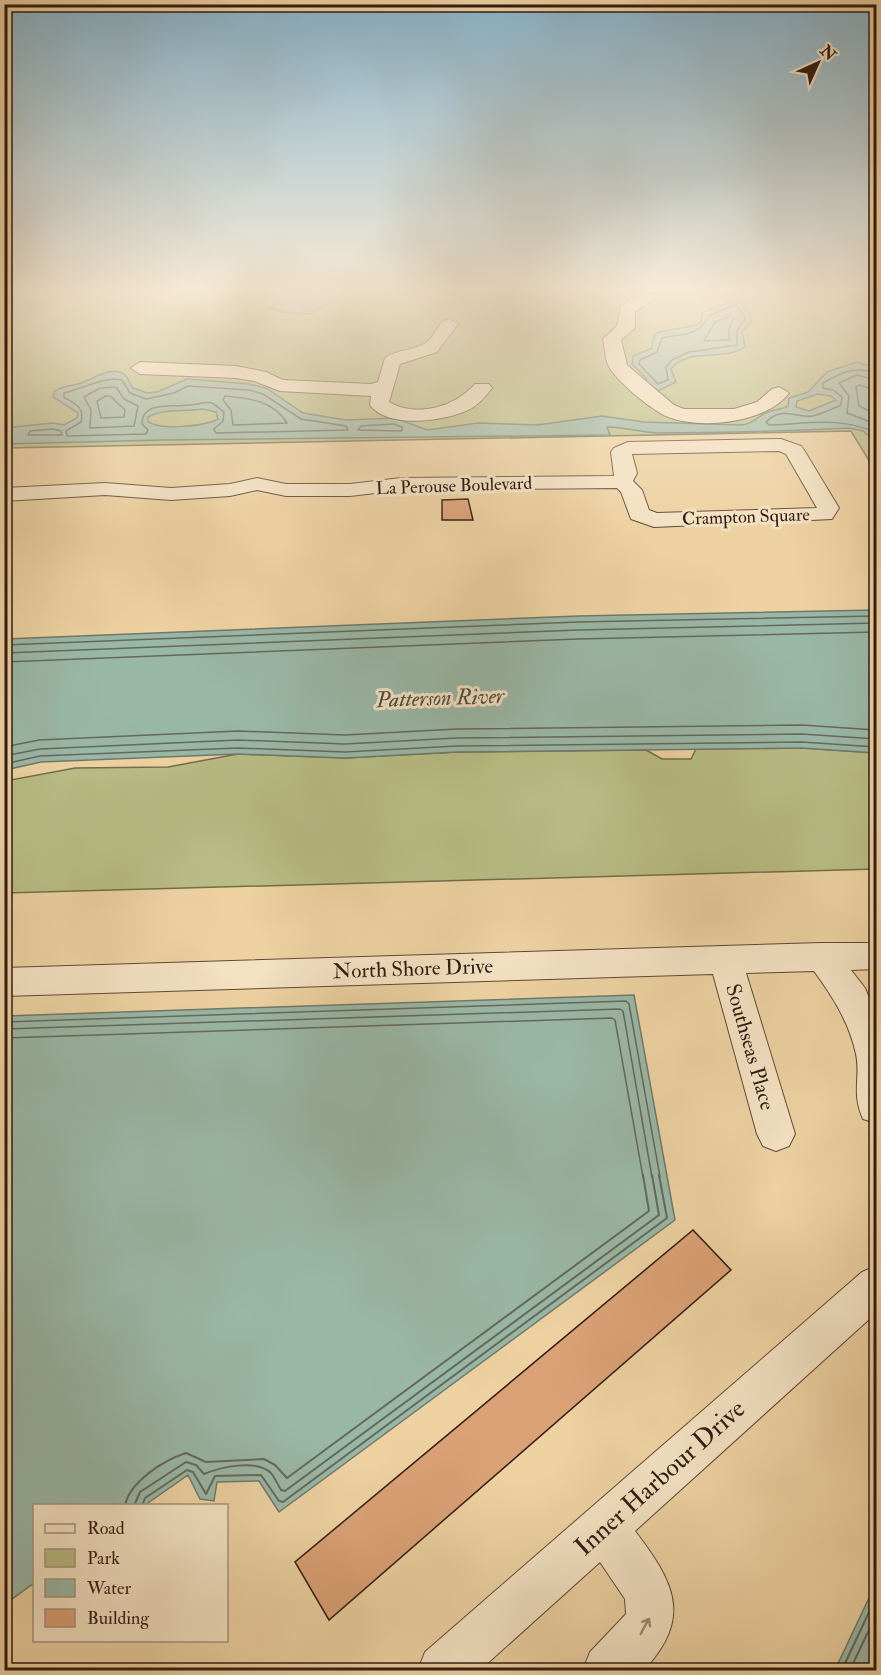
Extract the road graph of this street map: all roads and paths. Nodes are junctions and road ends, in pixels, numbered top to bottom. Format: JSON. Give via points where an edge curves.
{"nodes":[{"id":1,"x":216,"y":371,"type":"edge"},
{"id":2,"x":388,"y":371,"type":"edge"},
{"id":3,"x":623,"y":371,"type":"edge"},
{"id":4,"x":386,"y":385,"type":"junction"},
{"id":5,"x":482,"y":388,"type":"dead end"},
{"id":6,"x":779,"y":393,"type":"dead end"},
{"id":7,"x":622,"y":482,"type":"junction"},
{"id":8,"x":4,"y":495,"type":"edge"},
{"id":9,"x":821,"y":956,"type":"junction"},
{"id":10,"x":876,"y":956,"type":"edge"},
{"id":11,"x":725,"y":959,"type":"junction"},
{"id":12,"x":4,"y":982,"type":"edge"},
{"id":13,"x":875,"y":1060,"type":"edge"},
{"id":14,"x":876,"y":1107,"type":"edge"},
{"id":15,"x":776,"y":1134,"type":"dead end"},
{"id":16,"x":876,"y":1286,"type":"edge"},
{"id":17,"x":604,"y":1528,"type":"junction"},
{"id":18,"x":443,"y":1671,"type":"edge"},
{"id":19,"x":608,"y":1671,"type":"edge"}],
"edges":[{"from":1,"to":4,"type":"street","via":[[236,372],[287,386],[373,390]]},
{"from":2,"to":4,"type":"street"},
{"from":3,"to":6,"type":"street","via":[[658,402],[680,414],[721,416],[756,409]]},
{"from":4,"to":5,"type":"street","via":[[380,405],[400,415],[420,415],[471,403]]},
{"from":7,"to":7,"type":"street","name":"Crampton Square","via":[[626,473],[621,452],[628,448],[781,444],[794,450],[828,509],[817,515],[654,520],[639,514],[631,491]]},
{"from":7,"to":8,"type":"street","name":"La Perouse Boulevard","via":[[407,484],[350,490],[286,490],[256,496],[230,490],[171,494],[105,489]]},
{"from":9,"to":10,"type":"street","name":"North Shore Drive"},
{"from":9,"to":11,"type":"street","name":"North Shore Drive"},
{"from":9,"to":13,"type":"street","via":[[853,998]]},
{"from":11,"to":12,"type":"street","name":"North Shore Drive"},
{"from":11,"to":15,"type":"street","name":"Southseas Place"},
{"from":13,"to":14,"type":"street"},
{"from":16,"to":17,"type":"street","name":"Inner Harbour Drive"},
{"from":17,"to":18,"type":"street","name":"Inner Harbour Drive"},
{"from":19,"to":17,"type":"street","one_way":true,"via":[[634,1644],[651,1615],[641,1579]]}]}
